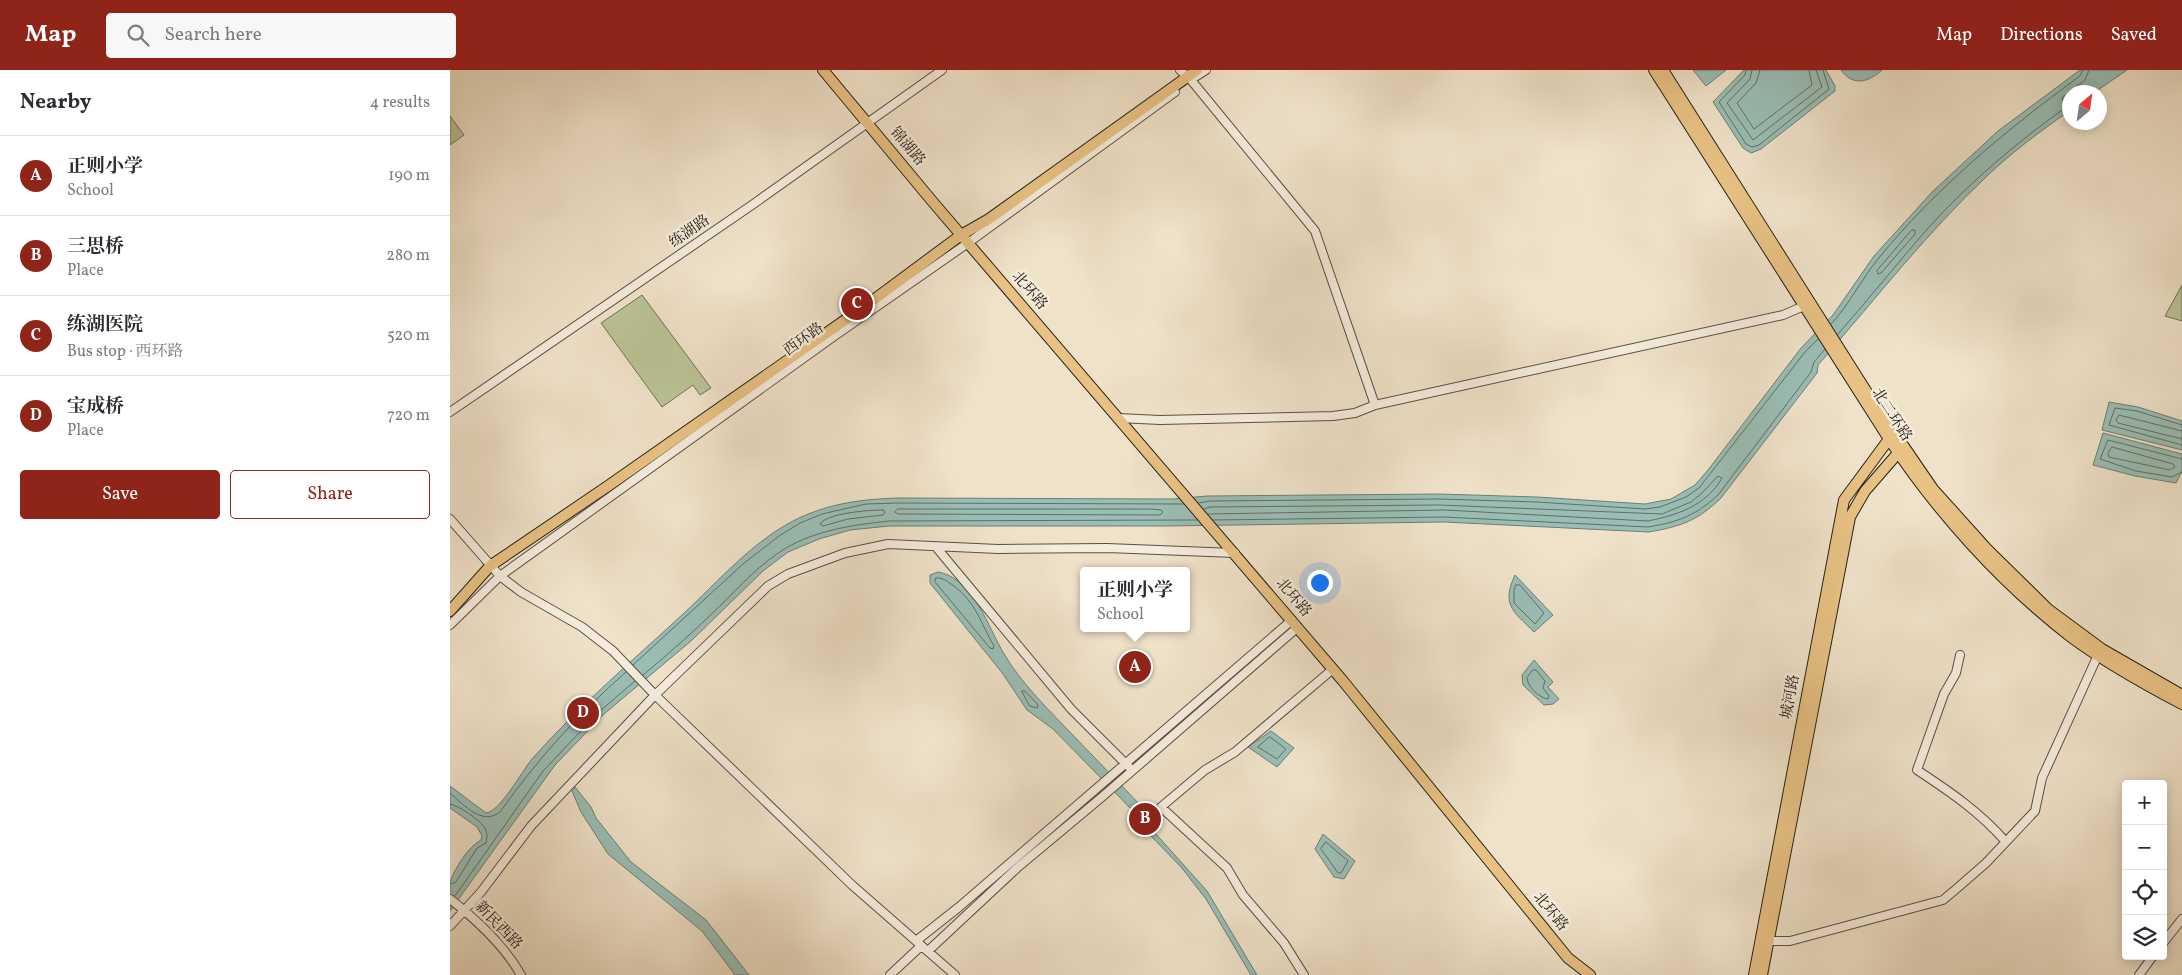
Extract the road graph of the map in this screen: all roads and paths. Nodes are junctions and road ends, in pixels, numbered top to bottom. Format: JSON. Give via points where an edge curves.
{"nodes":[{"id":1,"x":823,"y":70,"type":"edge"},
{"id":2,"x":942,"y":70,"type":"edge"},
{"id":3,"x":1197,"y":70,"type":"edge"},
{"id":4,"x":1206,"y":70,"type":"edge"},
{"id":5,"x":1654,"y":70,"type":"edge"},
{"id":6,"x":1663,"y":70,"type":"edge"},
{"id":7,"x":1186,"y":75,"type":"edge"},
{"id":8,"x":867,"y":123,"type":"junction"},
{"id":9,"x":961,"y":235,"type":"junction"},
{"id":10,"x":968,"y":243,"type":"junction"},
{"id":11,"x":1804,"y":306,"type":"junction"},
{"id":12,"x":1814,"y":315,"type":"junction"},
{"id":13,"x":1839,"y":354,"type":"junction"},
{"id":14,"x":1375,"y":406,"type":"junction"},
{"id":15,"x":450,"y":412,"type":"edge"},
{"id":16,"x":1118,"y":418,"type":"junction"},
{"id":17,"x":1889,"y":439,"type":"junction"},
{"id":18,"x":1898,"y":453,"type":"junction"},
{"id":19,"x":450,"y":519,"type":"edge"},
{"id":20,"x":936,"y":547,"type":"junction"},
{"id":21,"x":1235,"y":553,"type":"junction"},
{"id":22,"x":490,"y":566,"type":"junction"},
{"id":23,"x":500,"y":576,"type":"junction"},
{"id":24,"x":450,"y":611,"type":"edge"},
{"id":25,"x":1295,"y":624,"type":"junction"},
{"id":26,"x":450,"y":625,"type":"edge"},
{"id":27,"x":1960,"y":655,"type":"dead end"},
{"id":28,"x":2098,"y":655,"type":"junction"},
{"id":29,"x":1333,"y":669,"type":"junction"},
{"id":30,"x":655,"y":695,"type":"junction"},
{"id":31,"x":2182,"y":695,"type":"edge"},
{"id":32,"x":2182,"y":704,"type":"edge"},
{"id":33,"x":1125,"y":764,"type":"junction"},
{"id":34,"x":1132,"y":771,"type":"junction"},
{"id":35,"x":2006,"y":842,"type":"junction"},
{"id":36,"x":450,"y":900,"type":"edge"},
{"id":37,"x":463,"y":909,"type":"junction"},
{"id":38,"x":2182,"y":919,"type":"edge"},
{"id":39,"x":450,"y":926,"type":"edge"},
{"id":40,"x":2167,"y":938,"type":"edge"},
{"id":41,"x":1764,"y":941,"type":"junction"},
{"id":42,"x":922,"y":946,"type":"junction"},
{"id":43,"x":2150,"y":960,"type":"edge"},
{"id":44,"x":521,"y":975,"type":"edge"},
{"id":45,"x":890,"y":975,"type":"edge"},
{"id":46,"x":956,"y":975,"type":"edge"},
{"id":47,"x":1304,"y":975,"type":"edge"},
{"id":48,"x":1590,"y":975,"type":"edge"},
{"id":49,"x":1754,"y":975,"type":"edge"},
{"id":50,"x":1762,"y":975,"type":"edge"},
{"id":51,"x":2139,"y":975,"type":"edge"}],
"edges":[{"from":1,"to":8,"type":"main road","name":"锦湖路"},
{"from":2,"to":8,"type":"street","name":"练湖路"},
{"from":3,"to":7,"type":"main road","name":"西环路"},
{"from":4,"to":7,"type":"street","name":"西环路"},
{"from":5,"to":11,"type":"main road","name":"北二环路"},
{"from":6,"to":12,"type":"main road","name":"北二环路"},
{"from":7,"to":9,"type":"main road","name":"西环路","via":[[989,219]]},
{"from":7,"to":10,"type":"street","name":"西环路"},
{"from":7,"to":14,"type":"street","via":[[1315,231]]},
{"from":8,"to":9,"type":"main road","name":"锦湖路"},
{"from":8,"to":15,"type":"street","name":"练湖路"},
{"from":9,"to":10,"type":"main road","name":"锦湖路"},
{"from":9,"to":22,"type":"main road","name":"西环路","via":[[868,304]]},
{"from":10,"to":16,"type":"main road","name":"北环路"},
{"from":10,"to":23,"type":"street","name":"西环路"},
{"from":11,"to":12,"type":"main road","name":"北二环路"},
{"from":11,"to":14,"type":"street","via":[[1783,315]]},
{"from":12,"to":13,"type":"main road","name":"北二环路"},
{"from":13,"to":17,"type":"main road","name":"北二环路"},
{"from":13,"to":31,"type":"main road","name":"北二环路","via":[[1933,489],[1987,549],[2048,609],[2076,631],[2134,669]]},
{"from":14,"to":16,"type":"street","via":[[1333,416]]},
{"from":16,"to":21,"type":"main road","name":"北环路"},
{"from":17,"to":18,"type":"main road","name":"北二环路"},
{"from":17,"to":41,"type":"main road","name":"城河路","via":[[1844,500]]},
{"from":18,"to":28,"type":"main road","name":"北二环路","via":[[1927,494],[1982,556],[2044,614]]},
{"from":18,"to":41,"type":"main road","name":"城河路","via":[[1865,491],[1850,517]]},
{"from":19,"to":22,"type":"street"},
{"from":20,"to":21,"type":"street"},
{"from":20,"to":30,"type":"street","via":[[888,544],[845,553],[788,574],[768,586]]},
{"from":20,"to":33,"type":"street","via":[[1071,709]]},
{"from":21,"to":25,"type":"main road","name":"北环路"},
{"from":22,"to":23,"type":"street"},
{"from":22,"to":24,"type":"main road","name":"西环路"},
{"from":23,"to":26,"type":"street","name":"西环路"},
{"from":23,"to":30,"type":"street","via":[[582,627],[616,654]]},
{"from":25,"to":29,"type":"main road","name":"北环路"},
{"from":25,"to":33,"type":"street"},
{"from":25,"to":34,"type":"street"},
{"from":27,"to":35,"type":"street","via":[[1956,673],[1944,694],[1916,770],[1968,805]]},
{"from":28,"to":32,"type":"main road","name":"北二环路","via":[[2129,676]]},
{"from":28,"to":35,"type":"street","via":[[2042,778],[2035,811]]},
{"from":29,"to":47,"type":"street","via":[[1235,752],[1205,770],[1161,807],[1227,868],[1243,895],[1284,943]]},
{"from":29,"to":48,"type":"main road","name":"北环路","via":[[1568,958]]},
{"from":30,"to":37,"type":"street","via":[[531,826],[481,892]]},
{"from":30,"to":42,"type":"street","via":[[852,884]]},
{"from":33,"to":34,"type":"street"},
{"from":33,"to":42,"type":"street"},
{"from":34,"to":42,"type":"street"},
{"from":35,"to":41,"type":"street","via":[[1943,900],[1790,941]]},
{"from":36,"to":37,"type":"street","name":"新民西路"},
{"from":37,"to":39,"type":"street"},
{"from":37,"to":44,"type":"street","name":"新民西路","via":[[510,955]]},
{"from":38,"to":40,"type":"street"},
{"from":41,"to":49,"type":"main road","name":"城河路"},
{"from":41,"to":50,"type":"main road","name":"城河路"},
{"from":42,"to":45,"type":"street"},
{"from":42,"to":46,"type":"street"},
{"from":43,"to":51,"type":"street"}]}
